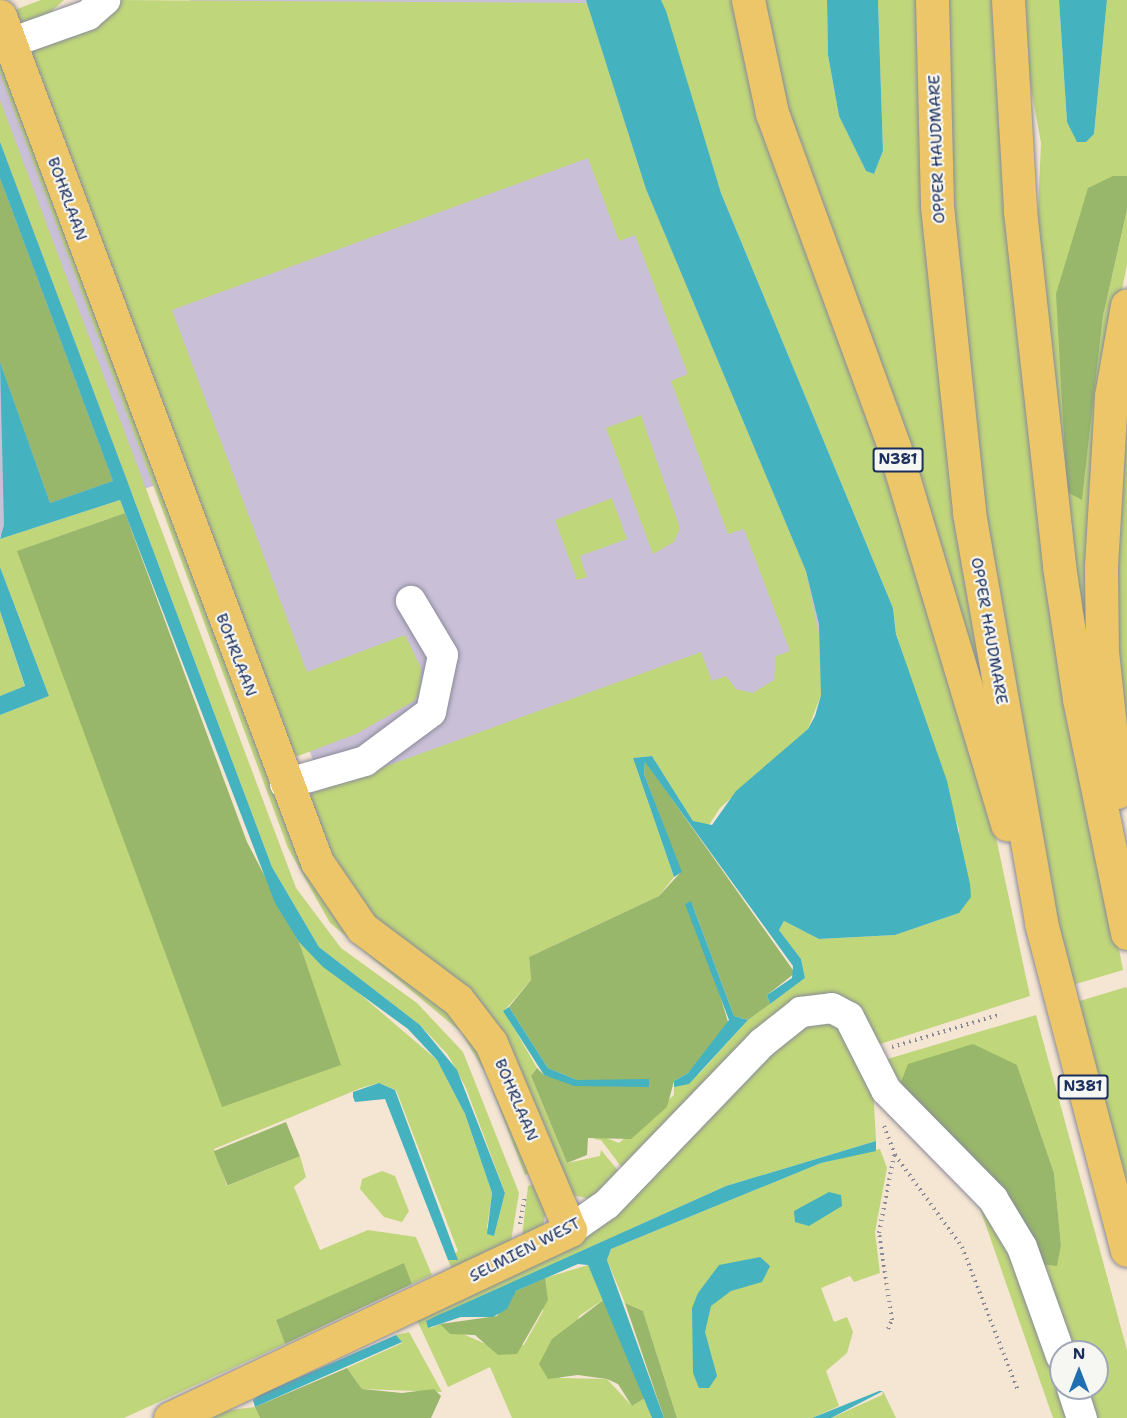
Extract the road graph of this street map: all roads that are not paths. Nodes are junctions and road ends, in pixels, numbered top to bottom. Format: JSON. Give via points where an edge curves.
{"nodes":[{"id":1,"x":83,"y":0,"type":"edge"},
{"id":2,"x":105,"y":0,"type":"edge"},
{"id":3,"x":748,"y":0,"type":"edge"},
{"id":4,"x":932,"y":0,"type":"edge"},
{"id":5,"x":1008,"y":0,"type":"edge"},
{"id":6,"x":49,"y":29,"type":"junction"},
{"id":7,"x":5,"y":30,"type":"edge"},
{"id":8,"x":1127,"y":305,"type":"edge"},
{"id":9,"x":411,"y":601,"type":"dead end"},
{"id":10,"x":285,"y":784,"type":"junction"},
{"id":11,"x":1041,"y":923,"type":"junction"},
{"id":12,"x":1127,"y":932,"type":"edge"},
{"id":13,"x":570,"y":1230,"type":"junction"},
{"id":14,"x":1127,"y":1250,"type":"edge"},
{"id":15,"x":1055,"y":1340,"type":"edge"},
{"id":16,"x":1076,"y":1400,"type":"edge"},
{"id":17,"x":170,"y":1418,"type":"edge"},
{"id":18,"x":1082,"y":1418,"type":"edge"}],
"edges":[{"from":1,"to":6,"type":"street","via":[[57,10]]},
{"from":2,"to":6,"type":"street","via":[[88,15]]},
{"from":3,"to":11,"type":"main road","number":"N381","via":[[772,113],[897,458],[943,598],[990,774]]},
{"from":4,"to":11,"type":"main road","name":"OPPER HAUDMARE","number":"N381","via":[[937,206],[969,513]]},
{"from":5,"to":12,"type":"main road","via":[[1020,211],[1059,566],[1081,711]]},
{"from":6,"to":7,"type":"street"},
{"from":7,"to":10,"type":"main road","name":"BOHRLAAN"},
{"from":8,"to":12,"type":"main road","via":[[1111,396],[1101,566],[1102,652]]},
{"from":9,"to":10,"type":"street","via":[[443,655],[431,712],[365,761]]},
{"from":10,"to":13,"type":"main road","name":"BOHRLAAN","via":[[317,862],[347,910],[377,941],[458,1000],[491,1043]]},
{"from":11,"to":14,"type":"main road","name":"OPPER HAUDMARE","number":"N381"},
{"from":13,"to":15,"type":"street","name":"SELMIEN WEST","via":[[607,1204],[762,1043],[801,1012],[824,1006],[843,1013],[886,1090],[993,1199],[1022,1247]]},
{"from":13,"to":17,"type":"main road","name":"SELMIEN WEST"},
{"from":16,"to":18,"type":"street"}]}
